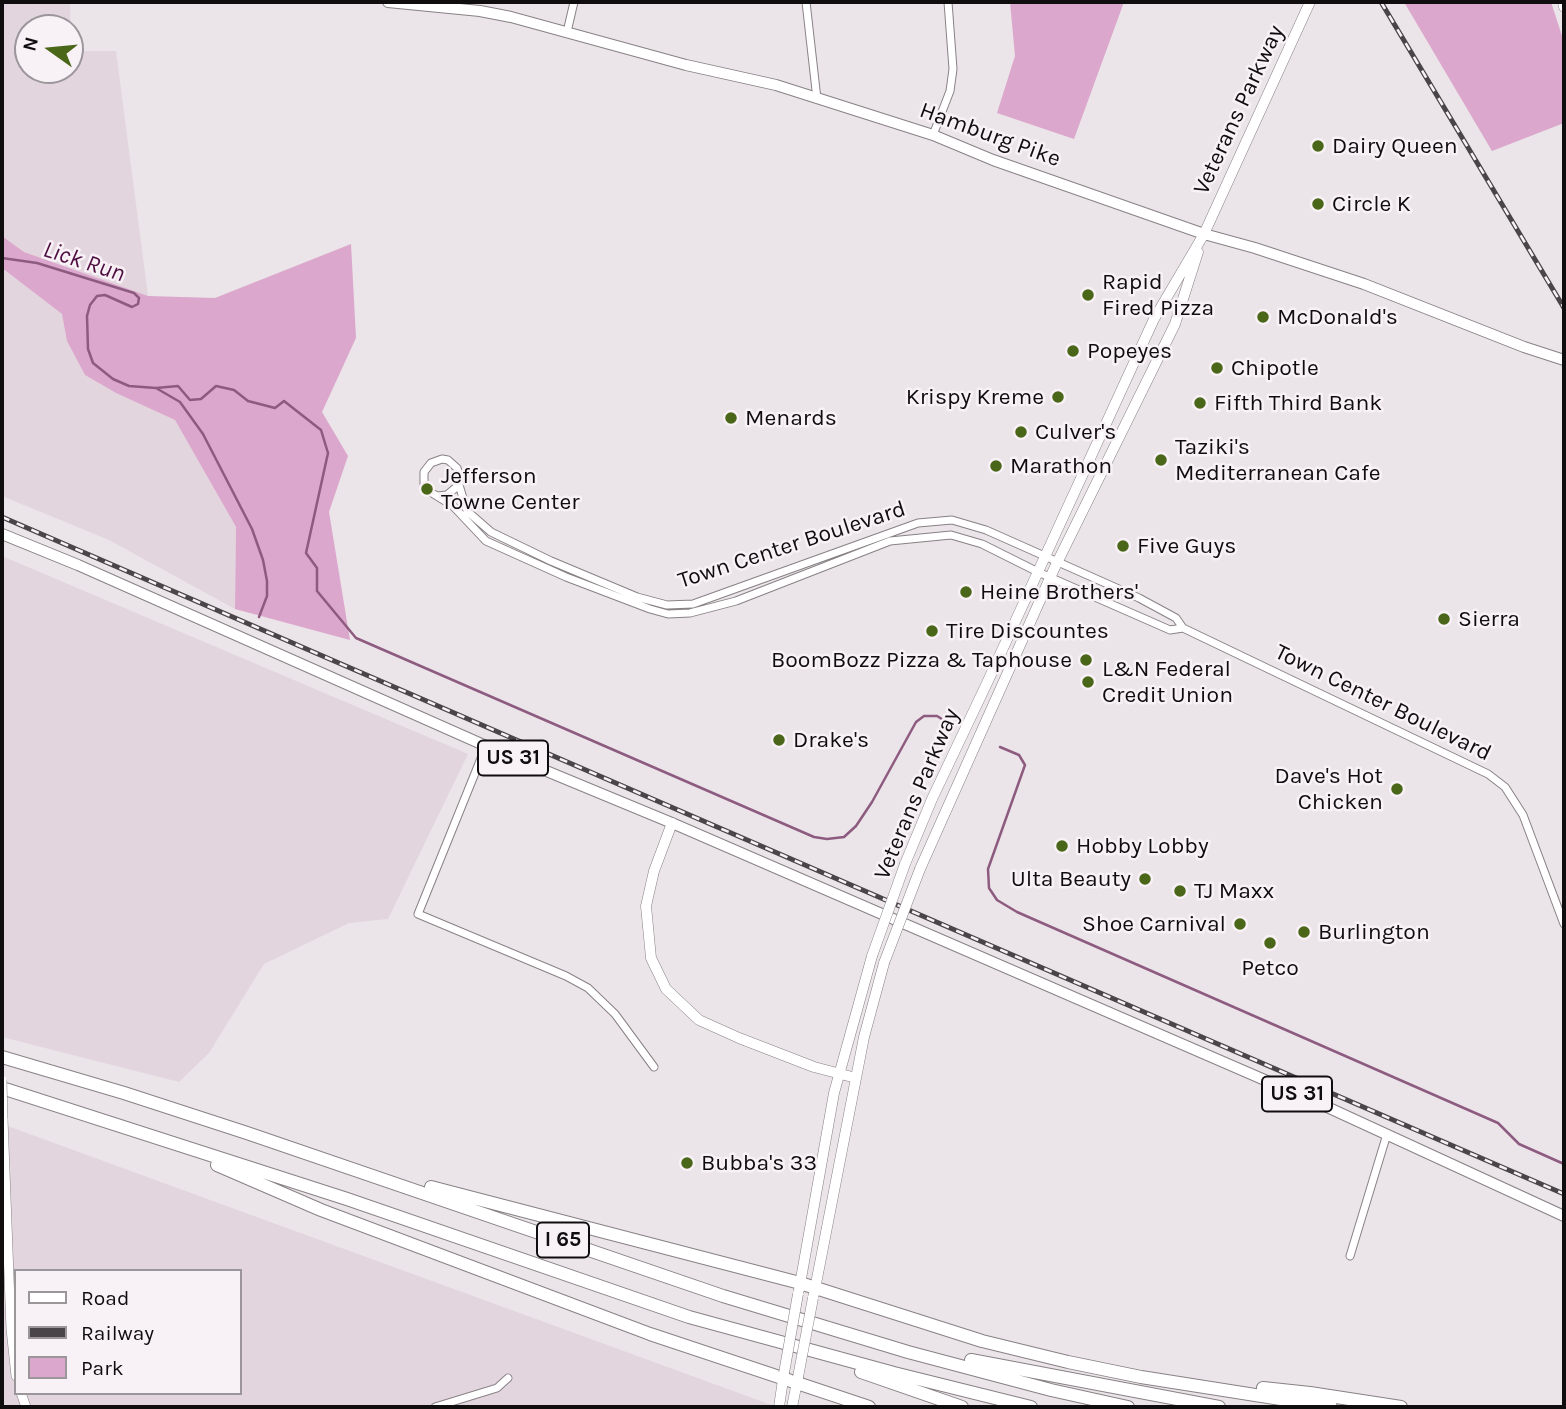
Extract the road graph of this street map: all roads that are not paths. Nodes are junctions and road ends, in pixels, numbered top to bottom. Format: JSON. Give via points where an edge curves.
{"nodes":[{"id":1,"x":387,"y":2,"type":"edge"},
{"id":2,"x":574,"y":2,"type":"edge"},
{"id":3,"x":806,"y":2,"type":"edge"},
{"id":4,"x":948,"y":2,"type":"edge"},
{"id":5,"x":1310,"y":2,"type":"edge"},
{"id":6,"x":479,"y":6,"type":"edge"},
{"id":7,"x":567,"y":32,"type":"junction"},
{"id":8,"x":817,"y":100,"type":"junction"},
{"id":9,"x":933,"y":135,"type":"junction"},
{"id":10,"x":1204,"y":234,"type":"junction"},
{"id":11,"x":1564,"y":360,"type":"edge"},
{"id":12,"x":458,"y":485,"type":"junction"},
{"id":13,"x":437,"y":496,"type":"junction"},
{"id":14,"x":2,"y":534,"type":"edge"},
{"id":15,"x":1045,"y":556,"type":"junction"},
{"id":16,"x":1057,"y":563,"type":"junction"},
{"id":17,"x":1038,"y":572,"type":"junction"},
{"id":18,"x":1050,"y":577,"type":"junction"},
{"id":19,"x":1183,"y":628,"type":"junction"},
{"id":20,"x":486,"y":746,"type":"junction"},
{"id":21,"x":672,"y":823,"type":"junction"},
{"id":22,"x":1564,"y":924,"type":"edge"},
{"id":23,"x":2,"y":1057,"type":"edge"},
{"id":24,"x":654,"y":1067,"type":"dead end"},
{"id":25,"x":839,"y":1073,"type":"junction"},
{"id":26,"x":856,"y":1078,"type":"junction"},
{"id":27,"x":2,"y":1080,"type":"edge"},
{"id":28,"x":2,"y":1088,"type":"edge"},
{"id":29,"x":3,"y":1119,"type":"edge"},
{"id":30,"x":139,"y":1131,"type":"junction"},
{"id":31,"x":1387,"y":1133,"type":"junction"},
{"id":32,"x":318,"y":1157,"type":"junction"},
{"id":33,"x":1564,"y":1216,"type":"edge"},
{"id":34,"x":1350,"y":1256,"type":"dead end"},
{"id":35,"x":799,"y":1289,"type":"junction"},
{"id":36,"x":814,"y":1293,"type":"junction"},
{"id":37,"x":868,"y":1339,"type":"junction"},
{"id":38,"x":768,"y":1340,"type":"junction"},
{"id":39,"x":14,"y":1357,"type":"edge"},
{"id":40,"x":784,"y":1376,"type":"junction"},
{"id":41,"x":1141,"y":1377,"type":"junction"},
{"id":42,"x":508,"y":1378,"type":"dead end"},
{"id":43,"x":797,"y":1380,"type":"junction"},
{"id":44,"x":435,"y":1407,"type":"edge"},
{"id":45,"x":779,"y":1407,"type":"edge"},
{"id":46,"x":792,"y":1407,"type":"edge"},
{"id":47,"x":869,"y":1407,"type":"edge"},
{"id":48,"x":962,"y":1407,"type":"edge"},
{"id":49,"x":1031,"y":1407,"type":"edge"},
{"id":50,"x":1128,"y":1407,"type":"edge"},
{"id":51,"x":1219,"y":1407,"type":"edge"},
{"id":52,"x":1331,"y":1407,"type":"edge"},
{"id":53,"x":1401,"y":1407,"type":"edge"}],
"edges":[{"from":1,"to":6,"type":"main road","name":"Hamburg Pike"},
{"from":2,"to":7,"type":"street"},
{"from":3,"to":8,"type":"street"},
{"from":4,"to":9,"type":"street","via":[[953,69],[950,91]]},
{"from":5,"to":10,"type":"main road","name":"Veterans Parkway"},
{"from":6,"to":7,"type":"main road","name":"Hamburg Pike"},
{"from":7,"to":8,"type":"main road","name":"Hamburg Pike"},
{"from":8,"to":9,"type":"main road","name":"Hamburg Pike"},
{"from":9,"to":10,"type":"main road","name":"Hamburg Pike"},
{"from":10,"to":11,"type":"main road","name":"Hamburg Pike","via":[[1364,284]]},
{"from":10,"to":15,"type":"main road","name":"Veterans Parkway","via":[[1154,319]]},
{"from":10,"to":16,"type":"main road","name":"Veterans Parkway","via":[[1175,324]]},
{"from":12,"to":13,"type":"street","via":[[447,495]]},
{"from":12,"to":13,"type":"street","via":[[459,473],[453,463],[442,459],[431,463],[424,472],[424,484]]},
{"from":12,"to":15,"type":"street","name":"Town Center Boulevard","via":[[467,511],[491,532],[612,587],[667,605],[693,604],[918,523],[952,520]]},
{"from":13,"to":17,"type":"street","name":"Town Center Boulevard","via":[[486,541],[566,577],[668,614],[736,601],[890,541],[951,534]]},
{"from":14,"to":20,"type":"main road","number":"US 31"},
{"from":15,"to":16,"type":"street","name":"Town Center Boulevard"},
{"from":15,"to":17,"type":"main road","name":"Veterans Parkway"},
{"from":16,"to":18,"type":"main road","name":"Veterans Parkway"},
{"from":16,"to":19,"type":"street","name":"Town Center Boulevard","via":[[1139,598],[1176,618]]},
{"from":17,"to":18,"type":"street","name":"Town Center Boulevard"},
{"from":17,"to":25,"type":"main road","name":"Veterans Parkway","bridge":true,"via":[[905,864],[872,956]]},
{"from":18,"to":19,"type":"street","name":"Town Center Boulevard","via":[[1170,630]]},
{"from":18,"to":26,"type":"main road","name":"Veterans Parkway","bridge":true,"via":[[920,869],[884,963]]},
{"from":19,"to":22,"type":"street","name":"Town Center Boulevard","via":[[1441,750],[1505,787],[1523,815]]},
{"from":20,"to":21,"type":"main road","number":"US 31"},
{"from":20,"to":24,"type":"street","via":[[418,914],[588,988],[615,1014]]},
{"from":21,"to":25,"type":"main road","via":[[646,906],[651,958],[666,989],[699,1020]]},
{"from":21,"to":31,"type":"main road","number":"US 31"},
{"from":23,"to":32,"type":"highway","number":"I 65"},
{"from":25,"to":26,"type":"main road"},
{"from":25,"to":35,"type":"main road","name":"Veterans Parkway"},
{"from":26,"to":36,"type":"main road","name":"Veterans Parkway"},
{"from":27,"to":29,"type":"street","bridge":true},
{"from":28,"to":30,"type":"highway","number":"I 65"},
{"from":29,"to":39,"type":"street"},
{"from":30,"to":38,"type":"highway","number":"I 65"},
{"from":30,"to":40,"type":"highway","via":[[333,1214],[650,1334]]},
{"from":31,"to":33,"type":"main road","number":"US 31"},
{"from":31,"to":34,"type":"street"},
{"from":32,"to":35,"type":"highway"},
{"from":32,"to":37,"type":"highway","number":"I 65","via":[[723,1296]]},
{"from":35,"to":36,"type":"highway"},
{"from":35,"to":40,"type":"main road","name":"Veterans Parkway","bridge":true},
{"from":36,"to":41,"type":"highway","via":[[982,1341]]},
{"from":36,"to":43,"type":"main road","name":"Veterans Parkway","bridge":true},
{"from":37,"to":50,"type":"highway","number":"I 65"},
{"from":37,"to":51,"type":"highway"},
{"from":38,"to":48,"type":"highway"},
{"from":38,"to":49,"type":"highway","number":"I 65"},
{"from":40,"to":43,"type":"highway"},
{"from":40,"to":45,"type":"main road","name":"Veterans Parkway"},
{"from":41,"to":52,"type":"highway"},
{"from":41,"to":53,"type":"highway"},
{"from":42,"to":44,"type":"street","via":[[497,1388]]},
{"from":43,"to":46,"type":"main road","name":"Veterans Parkway"},
{"from":43,"to":47,"type":"highway"}]}
